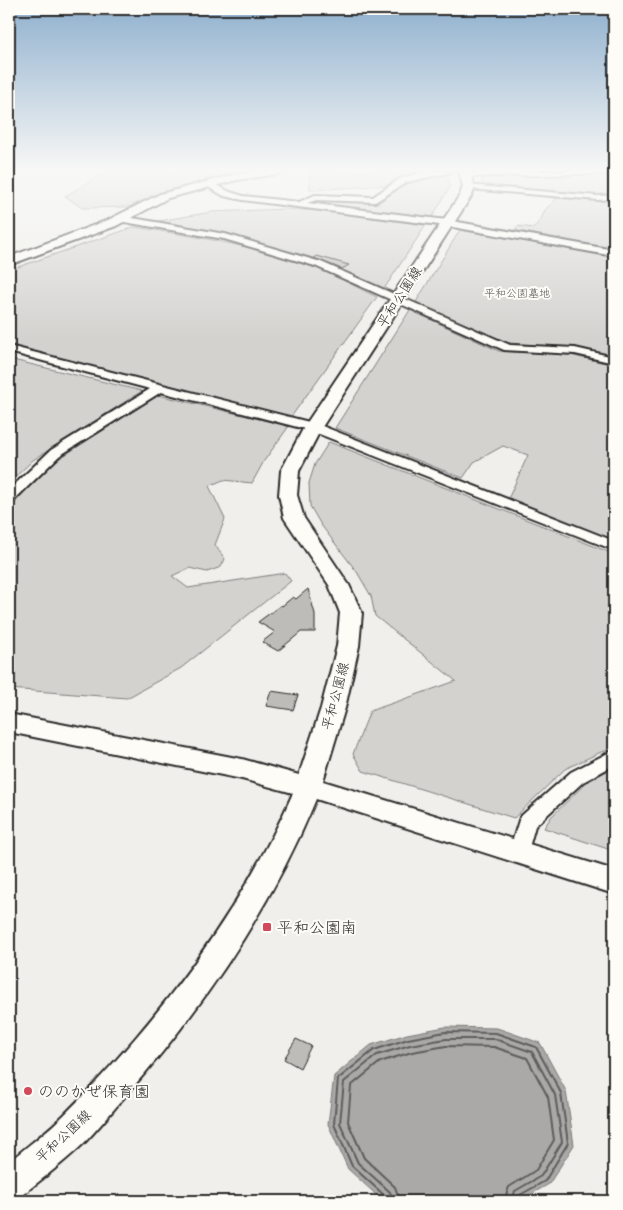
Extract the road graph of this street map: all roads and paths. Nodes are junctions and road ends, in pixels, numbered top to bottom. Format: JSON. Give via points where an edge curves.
{"nodes":[{"id":1,"x":98,"y":227,"type":"edge"},
{"id":2,"x":170,"y":227,"type":"edge"},
{"id":3,"x":444,"y":227,"type":"edge"},
{"id":4,"x":472,"y":227,"type":"edge"},
{"id":5,"x":614,"y":253,"type":"edge"},
{"id":6,"x":9,"y":261,"type":"edge"},
{"id":7,"x":399,"y":298,"type":"junction"},
{"id":8,"x":9,"y":349,"type":"edge"},
{"id":9,"x":614,"y":360,"type":"edge"},
{"id":10,"x":159,"y":388,"type":"junction"},
{"id":11,"x":313,"y":428,"type":"junction"},
{"id":12,"x":9,"y":497,"type":"edge"},
{"id":13,"x":614,"y":546,"type":"edge"},
{"id":14,"x":9,"y":723,"type":"edge"},
{"id":15,"x":614,"y":757,"type":"edge"},
{"id":16,"x":308,"y":787,"type":"junction"},
{"id":17,"x":519,"y":852,"type":"junction"},
{"id":18,"x":614,"y":882,"type":"edge"},
{"id":19,"x":9,"y":1184,"type":"edge"}],
"edges":[{"from":1,"to":6,"type":"street"},
{"from":2,"to":7,"type":"street","via":[[268,248],[318,264]]},
{"from":3,"to":7,"type":"street","name":"平和公園線"},
{"from":4,"to":5,"type":"street"},
{"from":7,"to":9,"type":"street","via":[[508,348],[575,351]]},
{"from":7,"to":11,"type":"street","name":"平和公園線"},
{"from":8,"to":10,"type":"street"},
{"from":10,"to":11,"type":"street"},
{"from":10,"to":12,"type":"street","via":[[55,453]]},
{"from":11,"to":13,"type":"street"},
{"from":11,"to":16,"type":"street","name":"平和公園線","via":[[290,471],[288,495],[294,518],[339,584],[351,613],[348,646]]},
{"from":14,"to":16,"type":"street","via":[[242,769]]},
{"from":15,"to":17,"type":"street","via":[[576,776],[527,822]]},
{"from":16,"to":17,"type":"street"},
{"from":16,"to":19,"type":"street","name":"平和公園線","via":[[258,892],[183,1002],[136,1062],[75,1128]]},
{"from":17,"to":18,"type":"street"}]}
